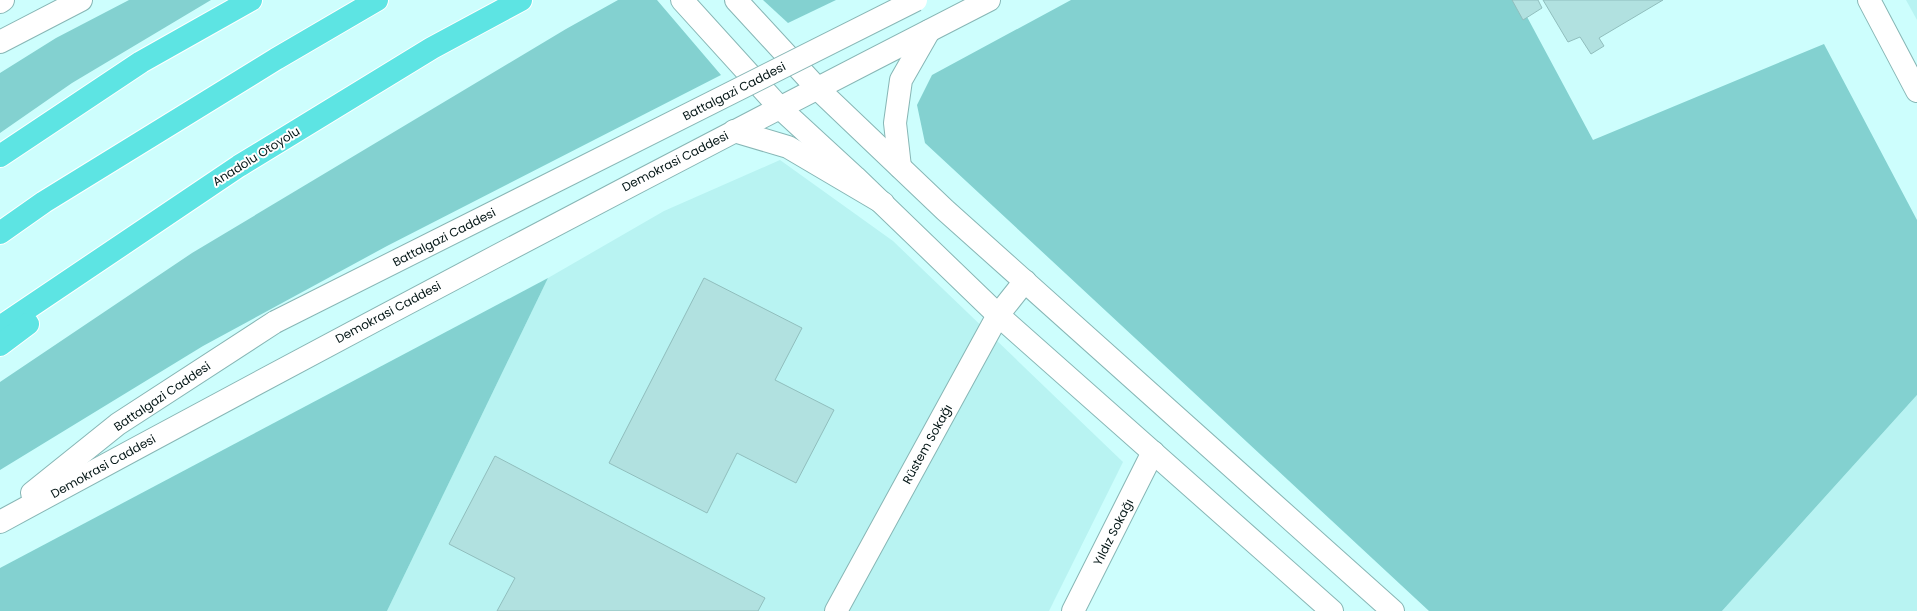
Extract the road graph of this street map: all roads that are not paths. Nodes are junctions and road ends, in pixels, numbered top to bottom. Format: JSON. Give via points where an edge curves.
{"nodes":[{"id":1,"x":2,"y":0,"type":"edge"},
{"id":2,"x":81,"y":0,"type":"edge"},
{"id":3,"x":251,"y":0,"type":"edge"},
{"id":4,"x":377,"y":0,"type":"edge"},
{"id":5,"x":521,"y":0,"type":"edge"},
{"id":6,"x":682,"y":0,"type":"edge"},
{"id":7,"x":736,"y":0,"type":"edge"},
{"id":8,"x":916,"y":0,"type":"edge"},
{"id":9,"x":989,"y":0,"type":"edge"},
{"id":10,"x":1869,"y":0,"type":"edge"},
{"id":11,"x":0,"y":2,"type":"edge"},
{"id":12,"x":929,"y":31,"type":"junction"},
{"id":13,"x":0,"y":42,"type":"edge"},
{"id":14,"x":817,"y":88,"type":"junction"},
{"id":15,"x":1917,"y":91,"type":"edge"},
{"id":16,"x":780,"y":108,"type":"junction"},
{"id":17,"x":734,"y":131,"type":"junction"},
{"id":18,"x":0,"y":156,"type":"edge"},
{"id":19,"x":239,"y":166,"type":"junction"},
{"id":20,"x":900,"y":167,"type":"junction"},
{"id":21,"x":883,"y":204,"type":"junction"},
{"id":22,"x":0,"y":233,"type":"edge"},
{"id":23,"x":1026,"y":281,"type":"junction"},
{"id":24,"x":998,"y":315,"type":"junction"},
{"id":25,"x":0,"y":327,"type":"edge"},
{"id":26,"x":0,"y":345,"type":"edge"},
{"id":27,"x":1153,"y":452,"type":"junction"},
{"id":28,"x":0,"y":520,"type":"edge"},
{"id":29,"x":836,"y":611,"type":"edge"},
{"id":30,"x":1073,"y":611,"type":"edge"},
{"id":31,"x":1332,"y":611,"type":"edge"},
{"id":32,"x":1393,"y":611,"type":"edge"}],
"edges":[{"from":1,"to":11,"type":"main road"},
{"from":2,"to":13,"type":"main road"},
{"from":3,"to":18,"type":"highway","via":[[141,62]]},
{"from":4,"to":22,"type":"highway","via":[[44,202]]},
{"from":5,"to":19,"type":"highway","name":"Anadolu Otoyolu","via":[[432,48]]},
{"from":6,"to":16,"type":"main road"},
{"from":7,"to":14,"type":"main road"},
{"from":8,"to":28,"type":"main road","name":"Battalgazi Caddesi","bridge":true,"via":[[275,322],[118,424]]},
{"from":9,"to":12,"type":"main road"},
{"from":10,"to":15,"type":"main road"},
{"from":12,"to":14,"type":"main road"},
{"from":12,"to":20,"type":"main road","via":[[901,80],[895,123]]},
{"from":14,"to":16,"type":"main road"},
{"from":14,"to":20,"type":"main road"},
{"from":16,"to":17,"type":"main road","name":"Demokrasi Caddesi"},
{"from":16,"to":21,"type":"main road"},
{"from":17,"to":21,"type":"main road","via":[[788,147]]},
{"from":17,"to":28,"type":"main road","name":"Demokrasi Caddesi","via":[[325,345]]},
{"from":19,"to":25,"type":"highway","name":"Anadolu Otoyolu"},
{"from":19,"to":26,"type":"highway"},
{"from":20,"to":23,"type":"main road"},
{"from":21,"to":24,"type":"main road"},
{"from":23,"to":24,"type":"main road","name":"Rüstem Sokağı"},
{"from":23,"to":32,"type":"main road"},
{"from":24,"to":27,"type":"main road"},
{"from":24,"to":29,"type":"main road","name":"Rüstem Sokağı"},
{"from":27,"to":30,"type":"main road","name":"Yıldız Sokağı"},
{"from":27,"to":31,"type":"main road"}]}
